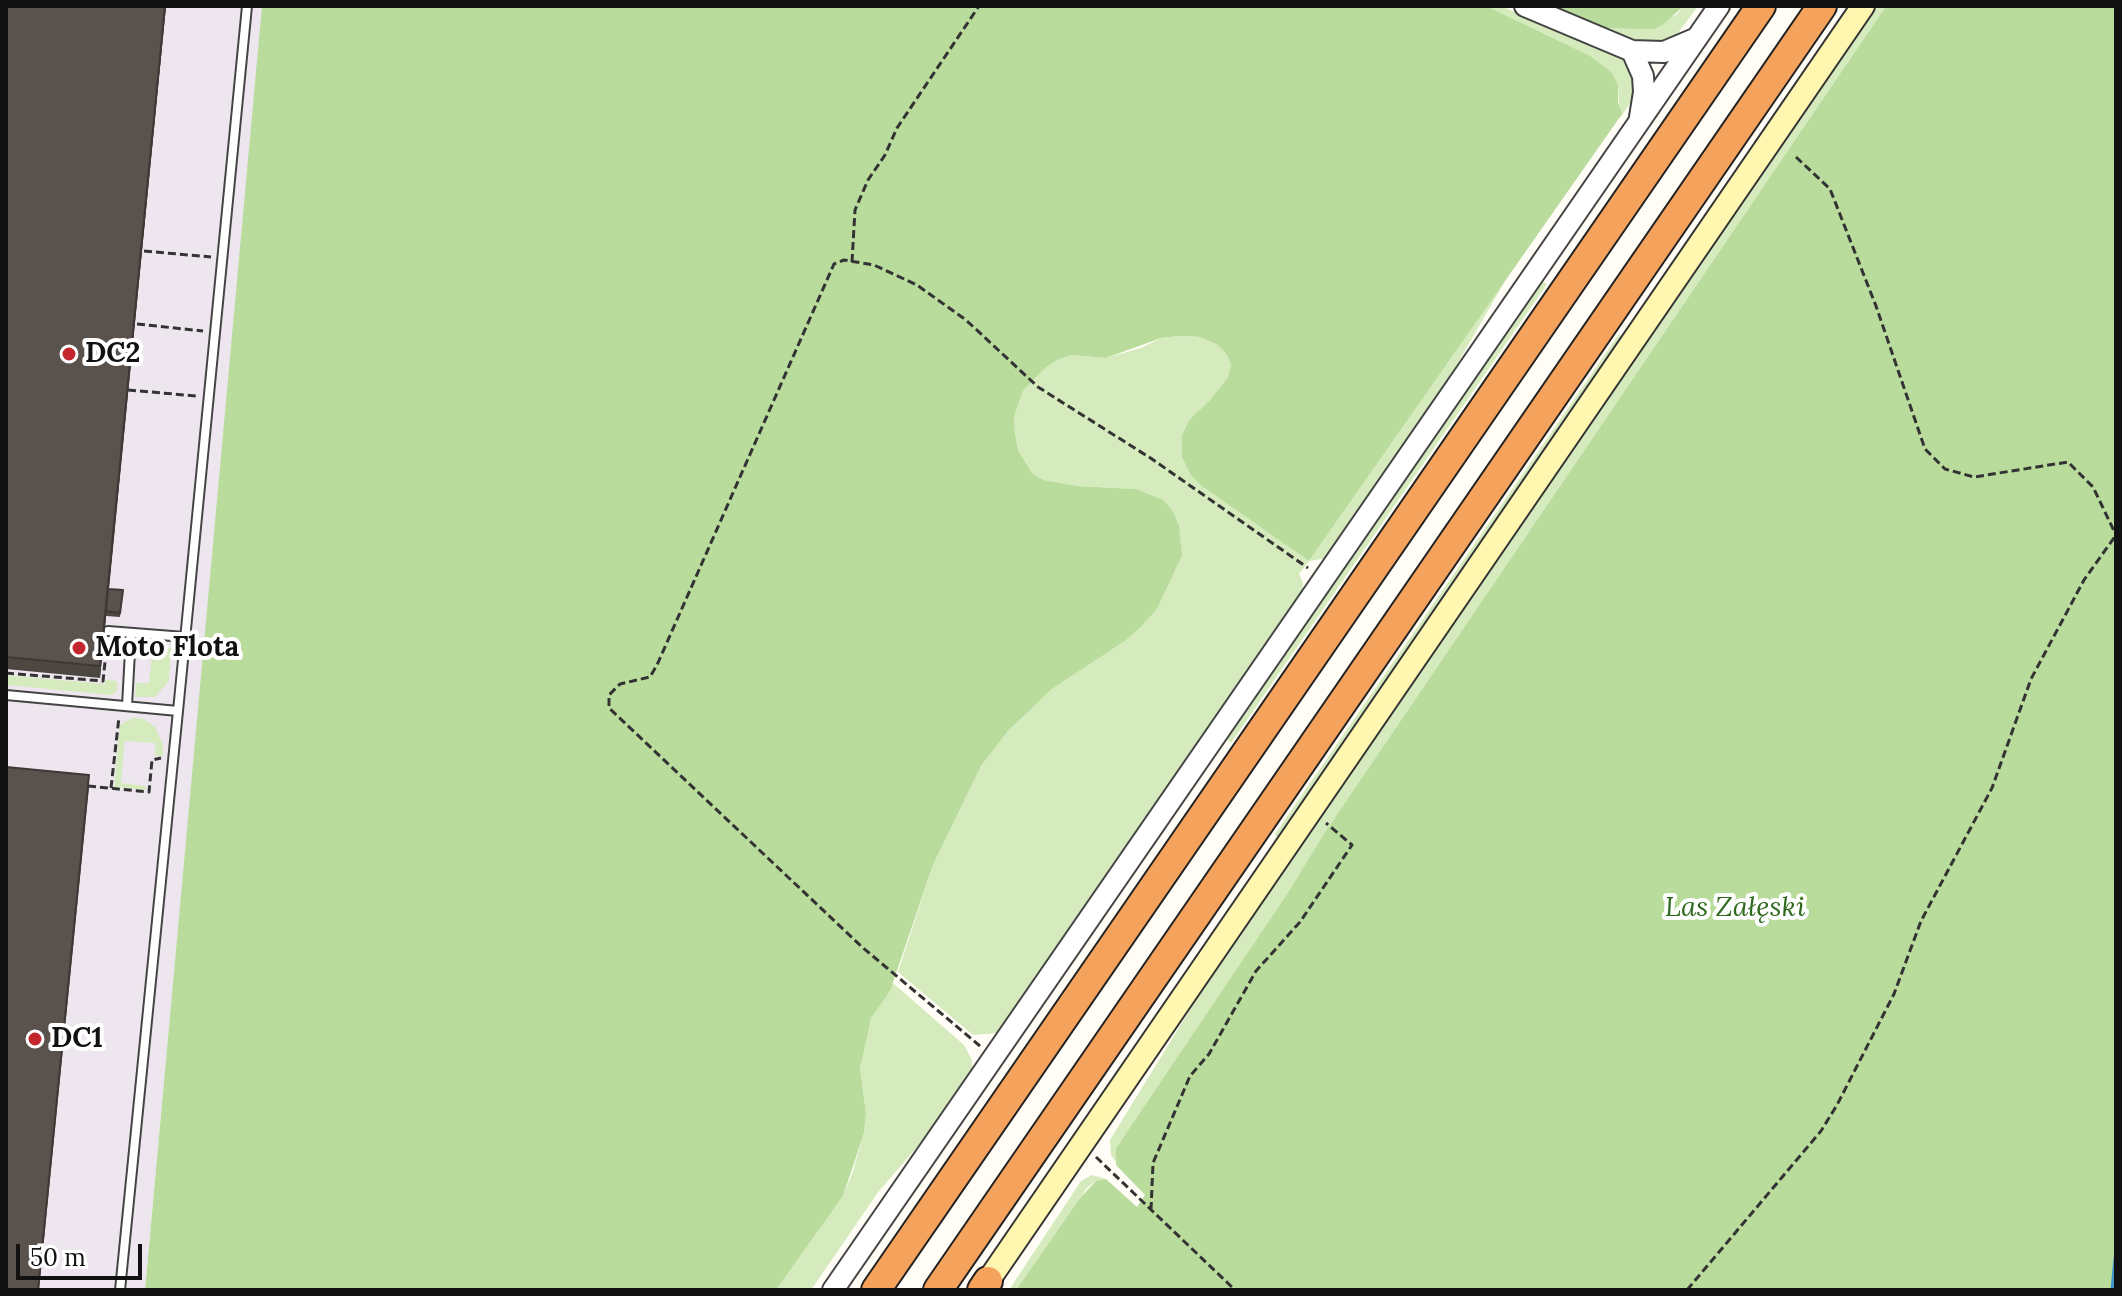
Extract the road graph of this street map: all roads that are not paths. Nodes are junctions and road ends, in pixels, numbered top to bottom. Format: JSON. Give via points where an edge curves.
{"nodes":[{"id":1,"x":247,"y":6,"type":"edge"},
{"id":2,"x":1525,"y":6,"type":"edge"},
{"id":3,"x":1719,"y":6,"type":"edge"},
{"id":4,"x":1761,"y":6,"type":"edge"},
{"id":5,"x":1822,"y":6,"type":"edge"},
{"id":6,"x":1863,"y":6,"type":"edge"},
{"id":7,"x":1698,"y":38,"type":"junction"},
{"id":8,"x":1632,"y":51,"type":"junction"},
{"id":9,"x":1638,"y":125,"type":"junction"},
{"id":10,"x":108,"y":631,"type":"edge"},
{"id":11,"x":131,"y":633,"type":"junction"},
{"id":12,"x":185,"y":637,"type":"junction"},
{"id":13,"x":6,"y":695,"type":"edge"},
{"id":14,"x":127,"y":706,"type":"junction"},
{"id":15,"x":178,"y":711,"type":"junction"},
{"id":16,"x":985,"y":1287,"type":"edge"},
{"id":17,"x":120,"y":1290,"type":"edge"},
{"id":18,"x":833,"y":1290,"type":"edge"},
{"id":19,"x":876,"y":1290,"type":"edge"},
{"id":20,"x":938,"y":1290,"type":"edge"}],
"edges":[{"from":1,"to":12,"type":"lane"},
{"from":2,"to":8,"type":"street"},
{"from":3,"to":7,"type":"street"},
{"from":4,"to":19,"type":"highway"},
{"from":5,"to":20,"type":"highway"},
{"from":6,"to":16,"type":"main road"},
{"from":7,"to":8,"type":"street","via":[[1664,52]]},
{"from":7,"to":9,"type":"street"},
{"from":8,"to":9,"type":"street","via":[[1643,76]]},
{"from":9,"to":18,"type":"street"},
{"from":10,"to":11,"type":"lane"},
{"from":11,"to":12,"type":"lane"},
{"from":11,"to":14,"type":"lane"},
{"from":12,"to":15,"type":"lane"},
{"from":13,"to":14,"type":"lane"},
{"from":14,"to":15,"type":"lane"},
{"from":15,"to":17,"type":"lane"}]}
